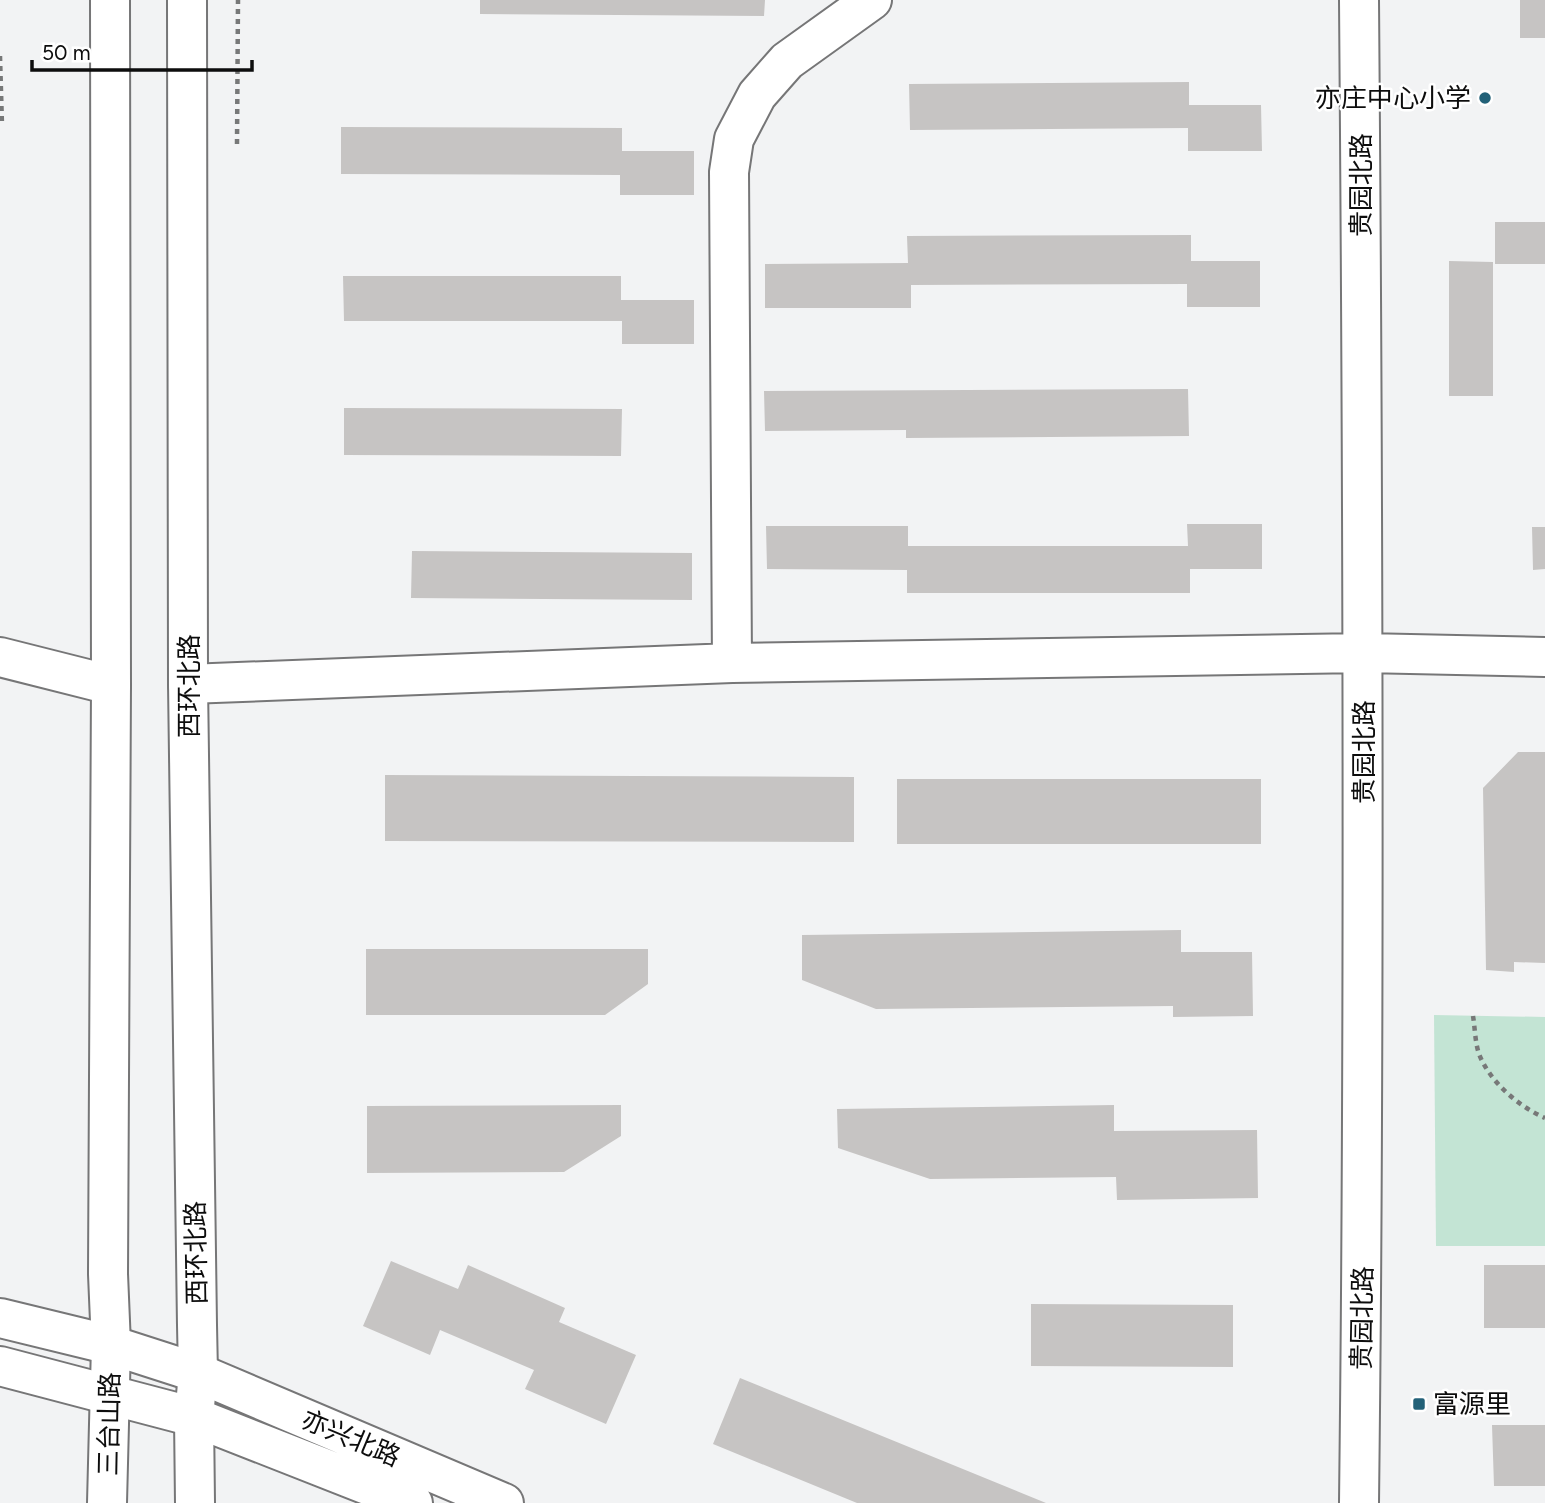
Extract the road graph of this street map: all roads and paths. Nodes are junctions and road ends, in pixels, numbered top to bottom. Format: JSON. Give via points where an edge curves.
{"nodes":[{"id":1,"x":110,"y":0,"type":"edge"},
{"id":2,"x":187,"y":0,"type":"edge"},
{"id":3,"x":238,"y":0,"type":"edge"},
{"id":4,"x":872,"y":0,"type":"edge"},
{"id":5,"x":1359,"y":0,"type":"edge"},
{"id":6,"x":0,"y":55,"type":"edge"},
{"id":7,"x":2,"y":125,"type":"dead end"},
{"id":8,"x":237,"y":144,"type":"dead end"},
{"id":9,"x":1364,"y":653,"type":"junction"},
{"id":10,"x":0,"y":657,"type":"edge"},
{"id":11,"x":1545,"y":657,"type":"edge"},
{"id":12,"x":732,"y":663,"type":"junction"},
{"id":13,"x":188,"y":684,"type":"junction"},
{"id":14,"x":111,"y":685,"type":"junction"},
{"id":15,"x":1473,"y":1016,"type":"dead end"},
{"id":16,"x":1545,"y":1118,"type":"edge"},
{"id":17,"x":0,"y":1318,"type":"edge"},
{"id":18,"x":111,"y":1345,"type":"junction"},
{"id":19,"x":0,"y":1366,"type":"edge"},
{"id":20,"x":198,"y":1373,"type":"junction"},
{"id":21,"x":109,"y":1395,"type":"junction"},
{"id":22,"x":194,"y":1417,"type":"junction"},
{"id":23,"x":107,"y":1503,"type":"edge"},
{"id":24,"x":194,"y":1503,"type":"edge"},
{"id":25,"x":413,"y":1503,"type":"edge"},
{"id":26,"x":504,"y":1503,"type":"edge"},
{"id":27,"x":1359,"y":1503,"type":"edge"}],
"edges":[{"from":1,"to":14,"type":"street"},
{"from":2,"to":13,"type":"street","name":"西环北路"},
{"from":3,"to":8,"type":"path"},
{"from":4,"to":12,"type":"street","via":[[787,61],[757,95],[734,139],[729,172]]},
{"from":5,"to":9,"type":"street","name":"贵园北路"},
{"from":6,"to":7,"type":"path"},
{"from":9,"to":11,"type":"street"},
{"from":9,"to":12,"type":"street"},
{"from":9,"to":27,"type":"street","name":"贵园北路"},
{"from":10,"to":14,"type":"street"},
{"from":12,"to":13,"type":"street"},
{"from":13,"to":20,"type":"street","name":"西环北路"},
{"from":14,"to":18,"type":"street"},
{"from":15,"to":16,"type":"path","via":[[1478,1051],[1489,1073],[1509,1095]]},
{"from":17,"to":18,"type":"street","name":"亦兴北路"},
{"from":18,"to":20,"type":"street","name":"亦兴北路"},
{"from":18,"to":21,"type":"street","name":"三台山路"},
{"from":19,"to":21,"type":"street","name":"亦兴北路"},
{"from":20,"to":22,"type":"street","name":"西环北路"},
{"from":20,"to":26,"type":"street","name":"亦兴北路"},
{"from":21,"to":22,"type":"street","name":"亦兴北路"},
{"from":21,"to":23,"type":"street","name":"三台山路"},
{"from":22,"to":24,"type":"street"},
{"from":22,"to":25,"type":"street","name":"亦兴北路"}]}
